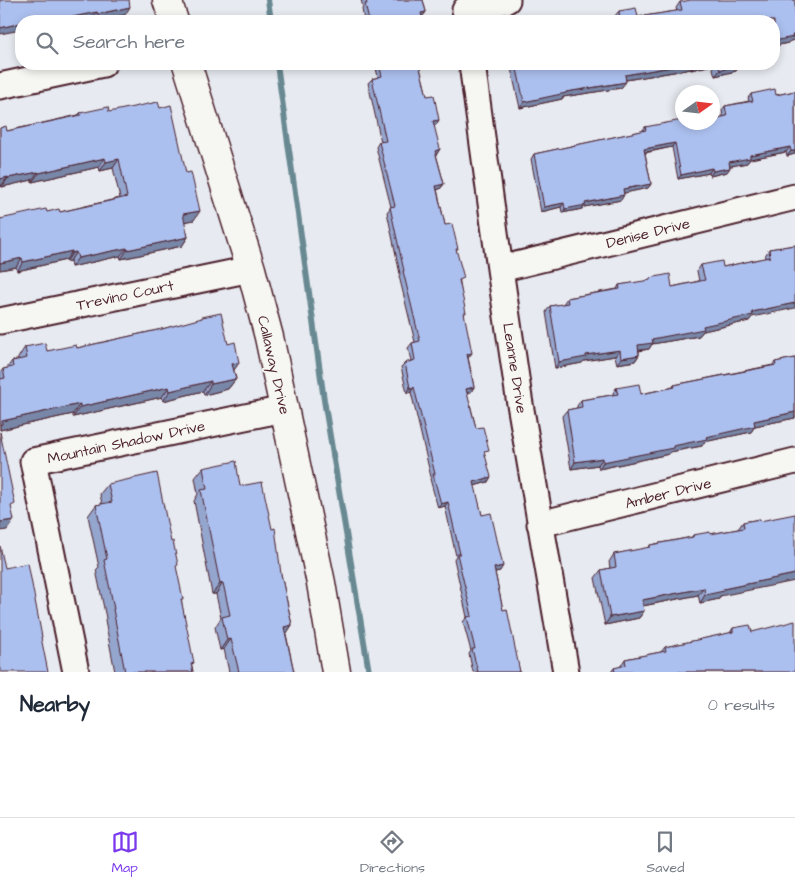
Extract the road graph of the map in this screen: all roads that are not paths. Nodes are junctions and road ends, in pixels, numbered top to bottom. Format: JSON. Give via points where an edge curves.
{"nodes":[{"id":1,"x":167,"y":0,"type":"edge"},
{"id":2,"x":507,"y":0,"type":"edge"},
{"id":3,"x":465,"y":11,"type":"edge"},
{"id":4,"x":172,"y":15,"type":"edge"},
{"id":5,"x":74,"y":70,"type":"edge"},
{"id":6,"x":189,"y":70,"type":"edge"},
{"id":7,"x":473,"y":70,"type":"edge"},
{"id":8,"x":0,"y":86,"type":"edge"},
{"id":9,"x":795,"y":197,"type":"edge"},
{"id":10,"x":500,"y":269,"type":"junction"},
{"id":11,"x":250,"y":270,"type":"junction"},
{"id":12,"x":0,"y":321,"type":"edge"},
{"id":13,"x":284,"y":409,"type":"junction"},
{"id":14,"x":795,"y":461,"type":"edge"},
{"id":15,"x":540,"y":524,"type":"junction"},
{"id":16,"x":76,"y":672,"type":"edge"},
{"id":17,"x":336,"y":672,"type":"edge"},
{"id":18,"x":566,"y":672,"type":"edge"}],
"edges":[{"from":1,"to":4,"type":"street"},
{"from":2,"to":3,"type":"street"},
{"from":5,"to":8,"type":"street"},
{"from":6,"to":11,"type":"street","name":"Callaway Drive"},
{"from":7,"to":10,"type":"street","name":"Leanne Drive"},
{"from":9,"to":10,"type":"street","name":"Denise Drive"},
{"from":10,"to":15,"type":"street","name":"Leanne Drive"},
{"from":11,"to":12,"type":"street","name":"Trevino Court"},
{"from":11,"to":13,"type":"street","name":"Callaway Drive","via":[[269,337]]},
{"from":13,"to":16,"type":"street","name":"Mountain Shadow Drive","via":[[33,461]]},
{"from":13,"to":17,"type":"street","name":"Callaway Drive"},
{"from":14,"to":15,"type":"street","name":"Amber Drive"},
{"from":15,"to":18,"type":"street","name":"Leanne Drive"}]}
